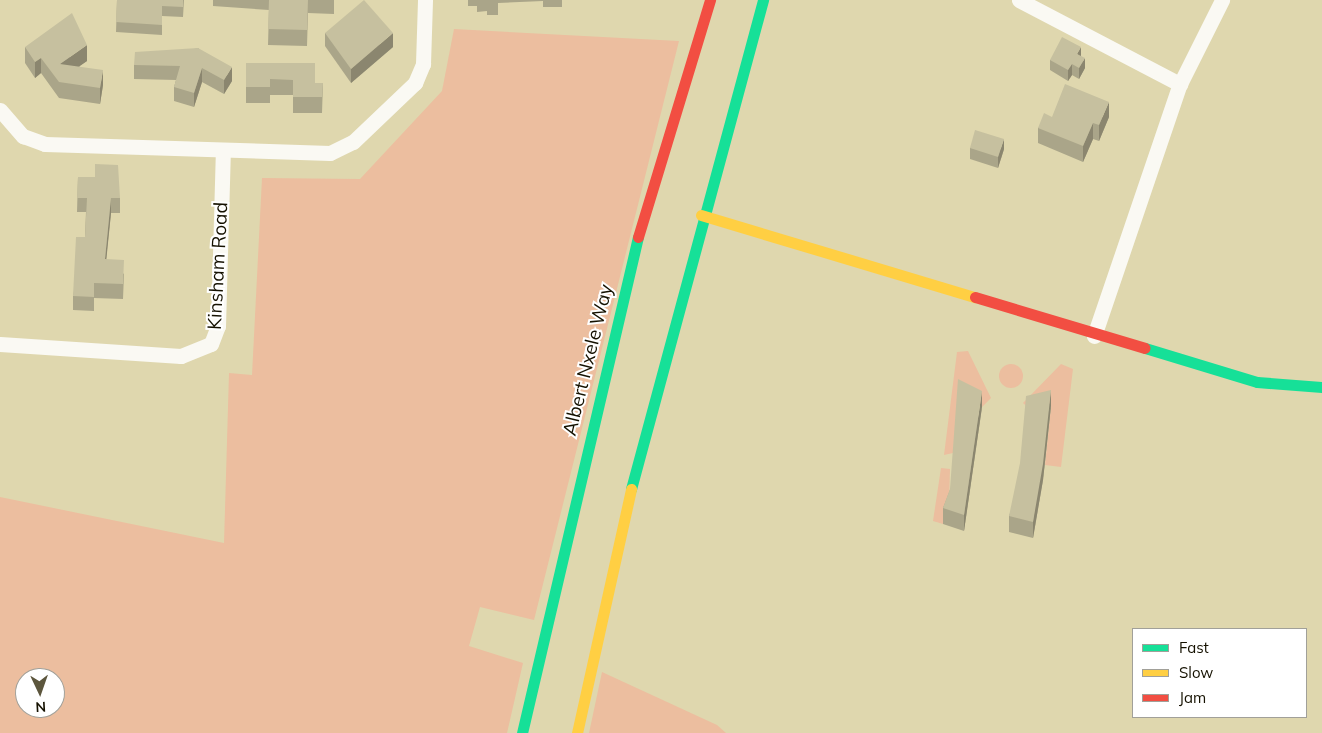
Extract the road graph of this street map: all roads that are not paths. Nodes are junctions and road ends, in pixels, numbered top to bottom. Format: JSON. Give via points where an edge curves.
{"nodes":[{"id":1,"x":425,"y":0,"type":"edge"},
{"id":2,"x":710,"y":0,"type":"edge"},
{"id":3,"x":763,"y":0,"type":"edge"},
{"id":4,"x":1019,"y":0,"type":"edge"},
{"id":5,"x":1222,"y":0,"type":"edge"},
{"id":6,"x":1180,"y":84,"type":"junction"},
{"id":7,"x":0,"y":110,"type":"edge"},
{"id":8,"x":223,"y":152,"type":"junction"},
{"id":9,"x":701,"y":215,"type":"junction"},
{"id":10,"x":1094,"y":336,"type":"junction"},
{"id":11,"x":0,"y":344,"type":"edge"},
{"id":12,"x":1322,"y":387,"type":"edge"},
{"id":13,"x":522,"y":733,"type":"edge"},
{"id":14,"x":577,"y":733,"type":"edge"}],
"edges":[{"from":1,"to":8,"type":"street","via":[[423,64],[415,83],[353,142],[316,154]]},
{"from":2,"to":13,"type":"main road","name":"Albert Nxele Way","via":[[620,304]]},
{"from":3,"to":9,"type":"main road"},
{"from":4,"to":6,"type":"street"},
{"from":5,"to":6,"type":"street"},
{"from":6,"to":10,"type":"street"},
{"from":7,"to":8,"type":"street","via":[[23,136],[45,144]]},
{"from":8,"to":11,"type":"street","name":"Kinsham Road","via":[[218,326],[211,344],[181,356]]},
{"from":9,"to":10,"type":"main road"},
{"from":9,"to":14,"type":"main road","via":[[644,432]]},
{"from":10,"to":12,"type":"main road","via":[[1257,382]]}]}
